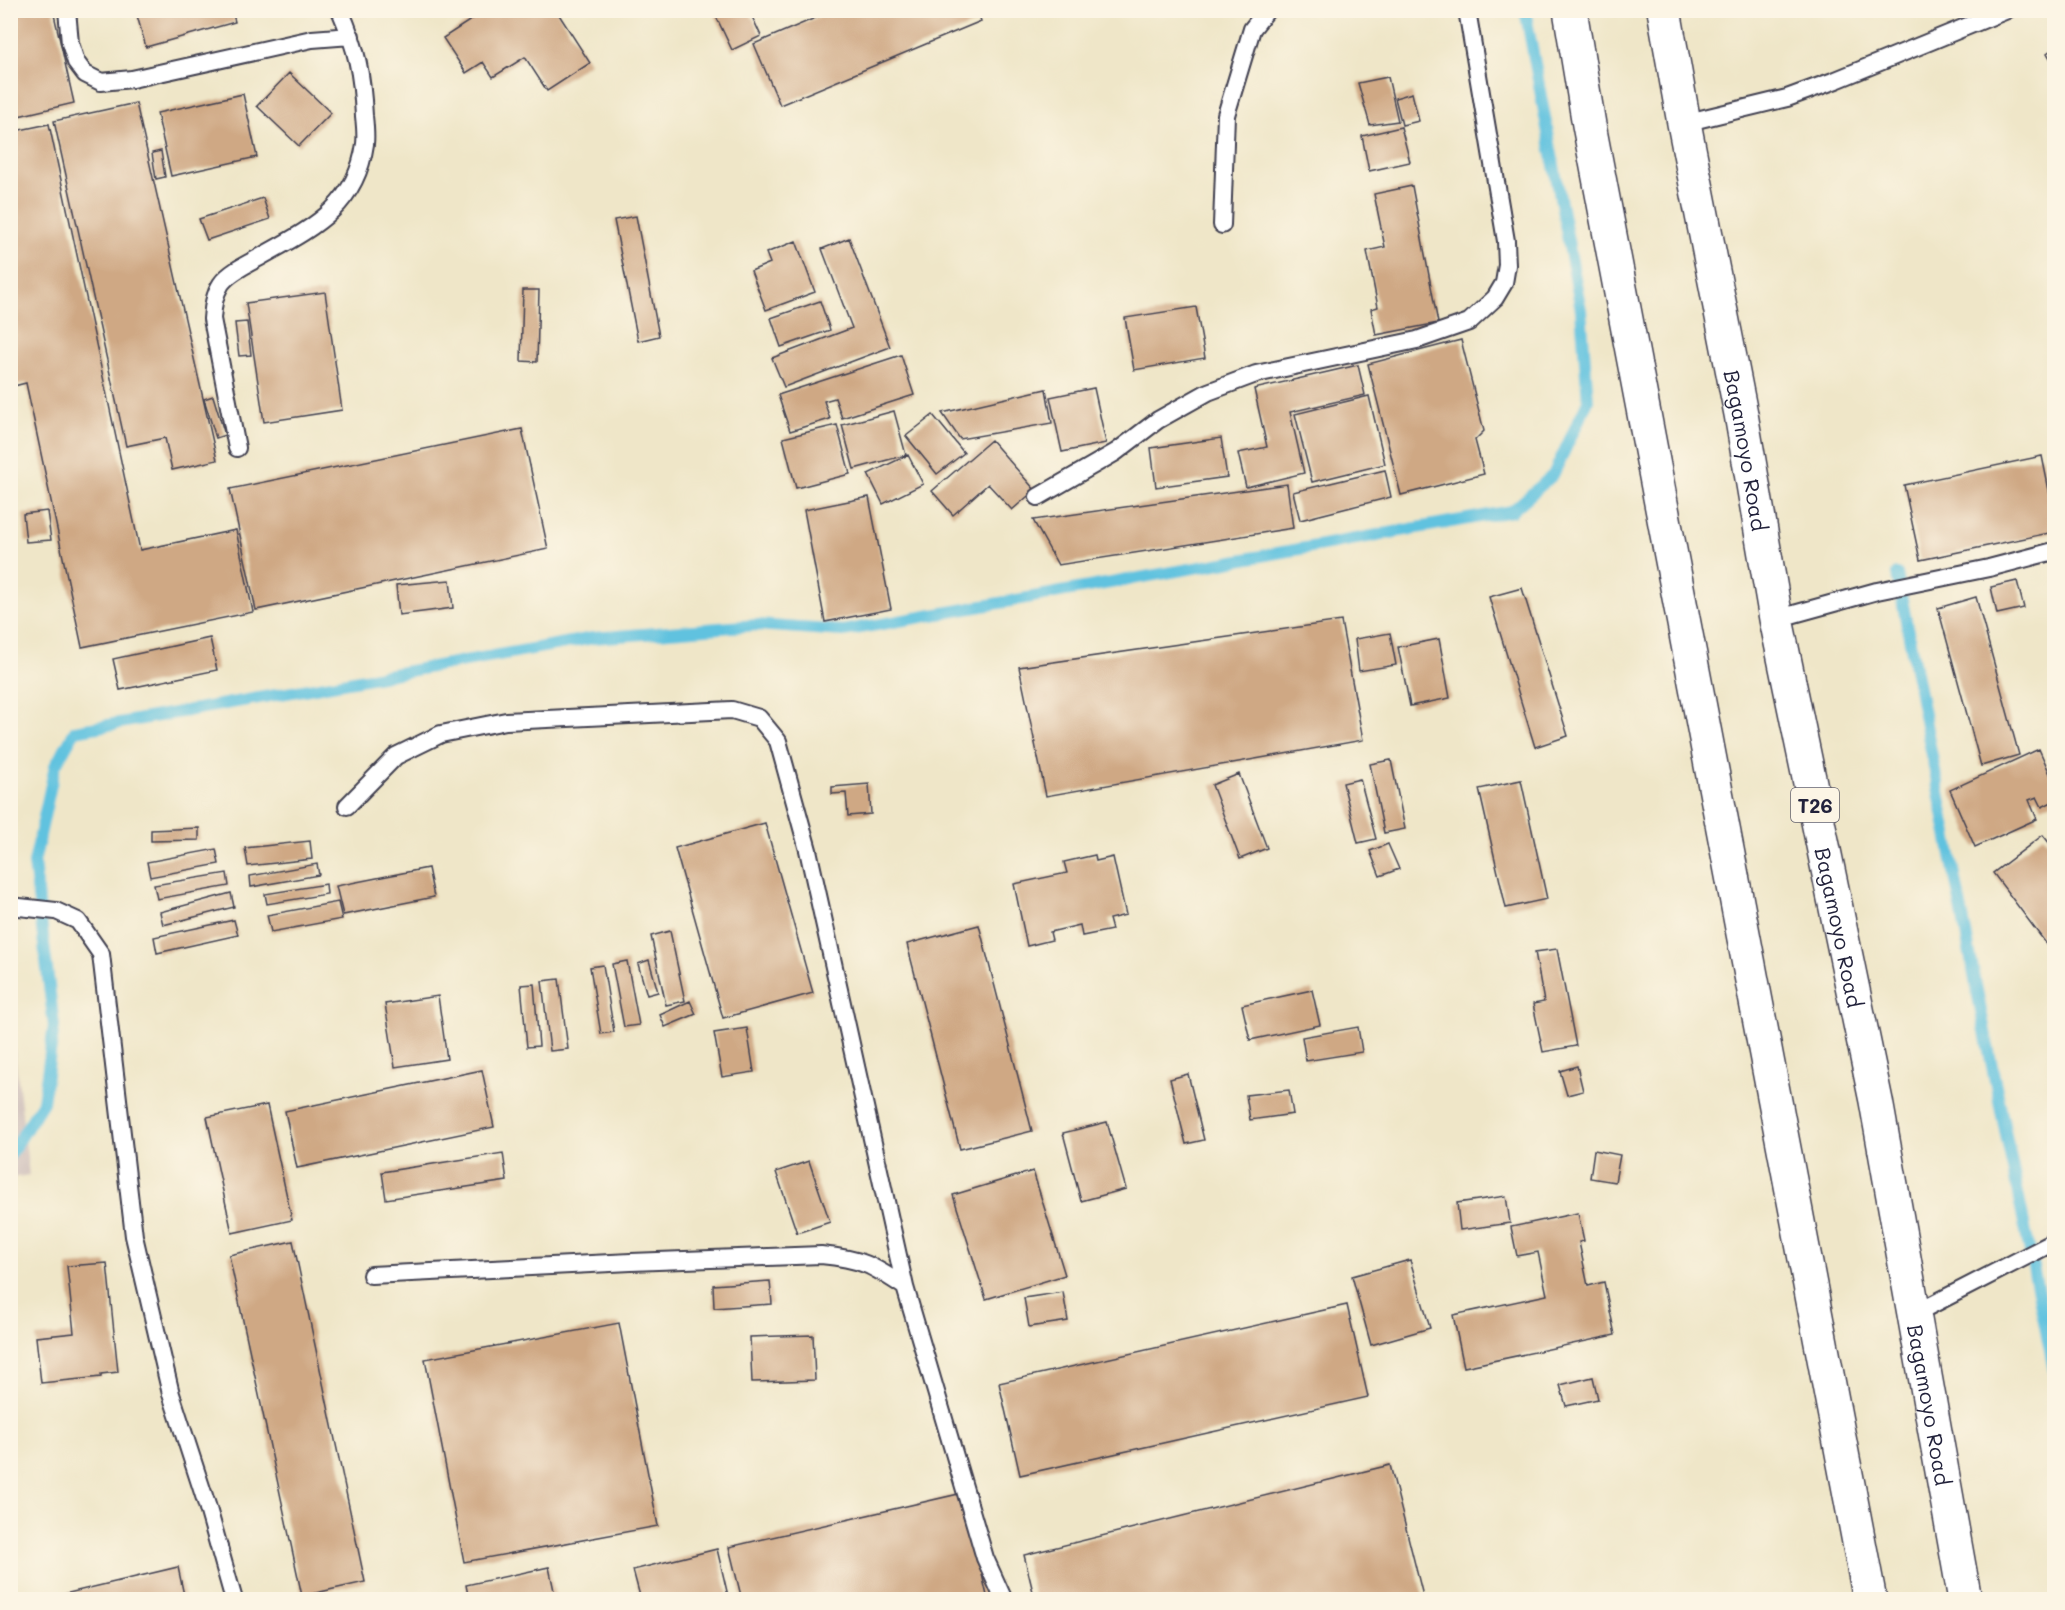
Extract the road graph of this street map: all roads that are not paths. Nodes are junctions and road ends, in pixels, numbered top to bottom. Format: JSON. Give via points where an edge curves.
{"nodes":[{"id":1,"x":67,"y":10,"type":"edge"},
{"id":2,"x":340,"y":10,"type":"edge"},
{"id":3,"x":1267,"y":10,"type":"edge"},
{"id":4,"x":1467,"y":10,"type":"edge"},
{"id":5,"x":1570,"y":10,"type":"edge"},
{"id":6,"x":1664,"y":10,"type":"edge"},
{"id":7,"x":2007,"y":10,"type":"edge"},
{"id":8,"x":351,"y":36,"type":"junction"},
{"id":9,"x":1684,"y":123,"type":"junction"},
{"id":10,"x":1222,"y":225,"type":"dead end"},
{"id":11,"x":237,"y":448,"type":"dead end"},
{"id":12,"x":1038,"y":497,"type":"dead end"},
{"id":13,"x":2055,"y":551,"type":"edge"},
{"id":14,"x":1776,"y":619,"type":"junction"},
{"id":15,"x":347,"y":806,"type":"dead end"},
{"id":16,"x":15,"y":906,"type":"edge"},
{"id":17,"x":2055,"y":1242,"type":"edge"},
{"id":18,"x":371,"y":1275,"type":"dead end"},
{"id":19,"x":905,"y":1287,"type":"junction"},
{"id":20,"x":1914,"y":1314,"type":"junction"},
{"id":21,"x":234,"y":1599,"type":"edge"},
{"id":22,"x":1004,"y":1599,"type":"edge"},
{"id":23,"x":1870,"y":1599,"type":"edge"},
{"id":24,"x":1965,"y":1599,"type":"edge"}],
"edges":[{"from":1,"to":8,"type":"lane","via":[[76,62],[85,74],[101,82],[132,79],[312,39]]},
{"from":2,"to":8,"type":"lane"},
{"from":3,"to":10,"type":"lane","via":[[1252,29],[1226,115]]},
{"from":4,"to":12,"type":"lane","via":[[1506,241],[1506,274],[1495,298],[1469,322],[1417,340],[1256,374],[1208,392]]},
{"from":5,"to":23,"type":"highway"},
{"from":6,"to":9,"type":"highway","name":"Bagamoyo Road","number":"T26"},
{"from":7,"to":9,"type":"lane","via":[[1787,98]]},
{"from":8,"to":11,"type":"lane","via":[[362,78],[365,143],[355,182],[335,208],[309,229],[221,283],[213,301],[212,319]]},
{"from":9,"to":14,"type":"highway","name":"Bagamoyo Road","number":"T26"},
{"from":13,"to":14,"type":"lane","via":[[1888,588]]},
{"from":14,"to":20,"type":"highway","name":"Bagamoyo Road","number":"T26","via":[[1876,1101]]},
{"from":15,"to":19,"type":"lane","via":[[396,756],[441,734],[506,721],[732,710],[759,718],[778,741],[808,850]]},
{"from":16,"to":21,"type":"lane","via":[[56,911],[78,921],[101,954],[134,1236],[171,1394]]},
{"from":17,"to":20,"type":"lane"},
{"from":18,"to":19,"type":"lane","via":[[821,1255],[870,1264]]},
{"from":19,"to":22,"type":"lane","via":[[985,1558]]},
{"from":20,"to":24,"type":"highway","name":"Bagamoyo Road","number":"T26"}]}
